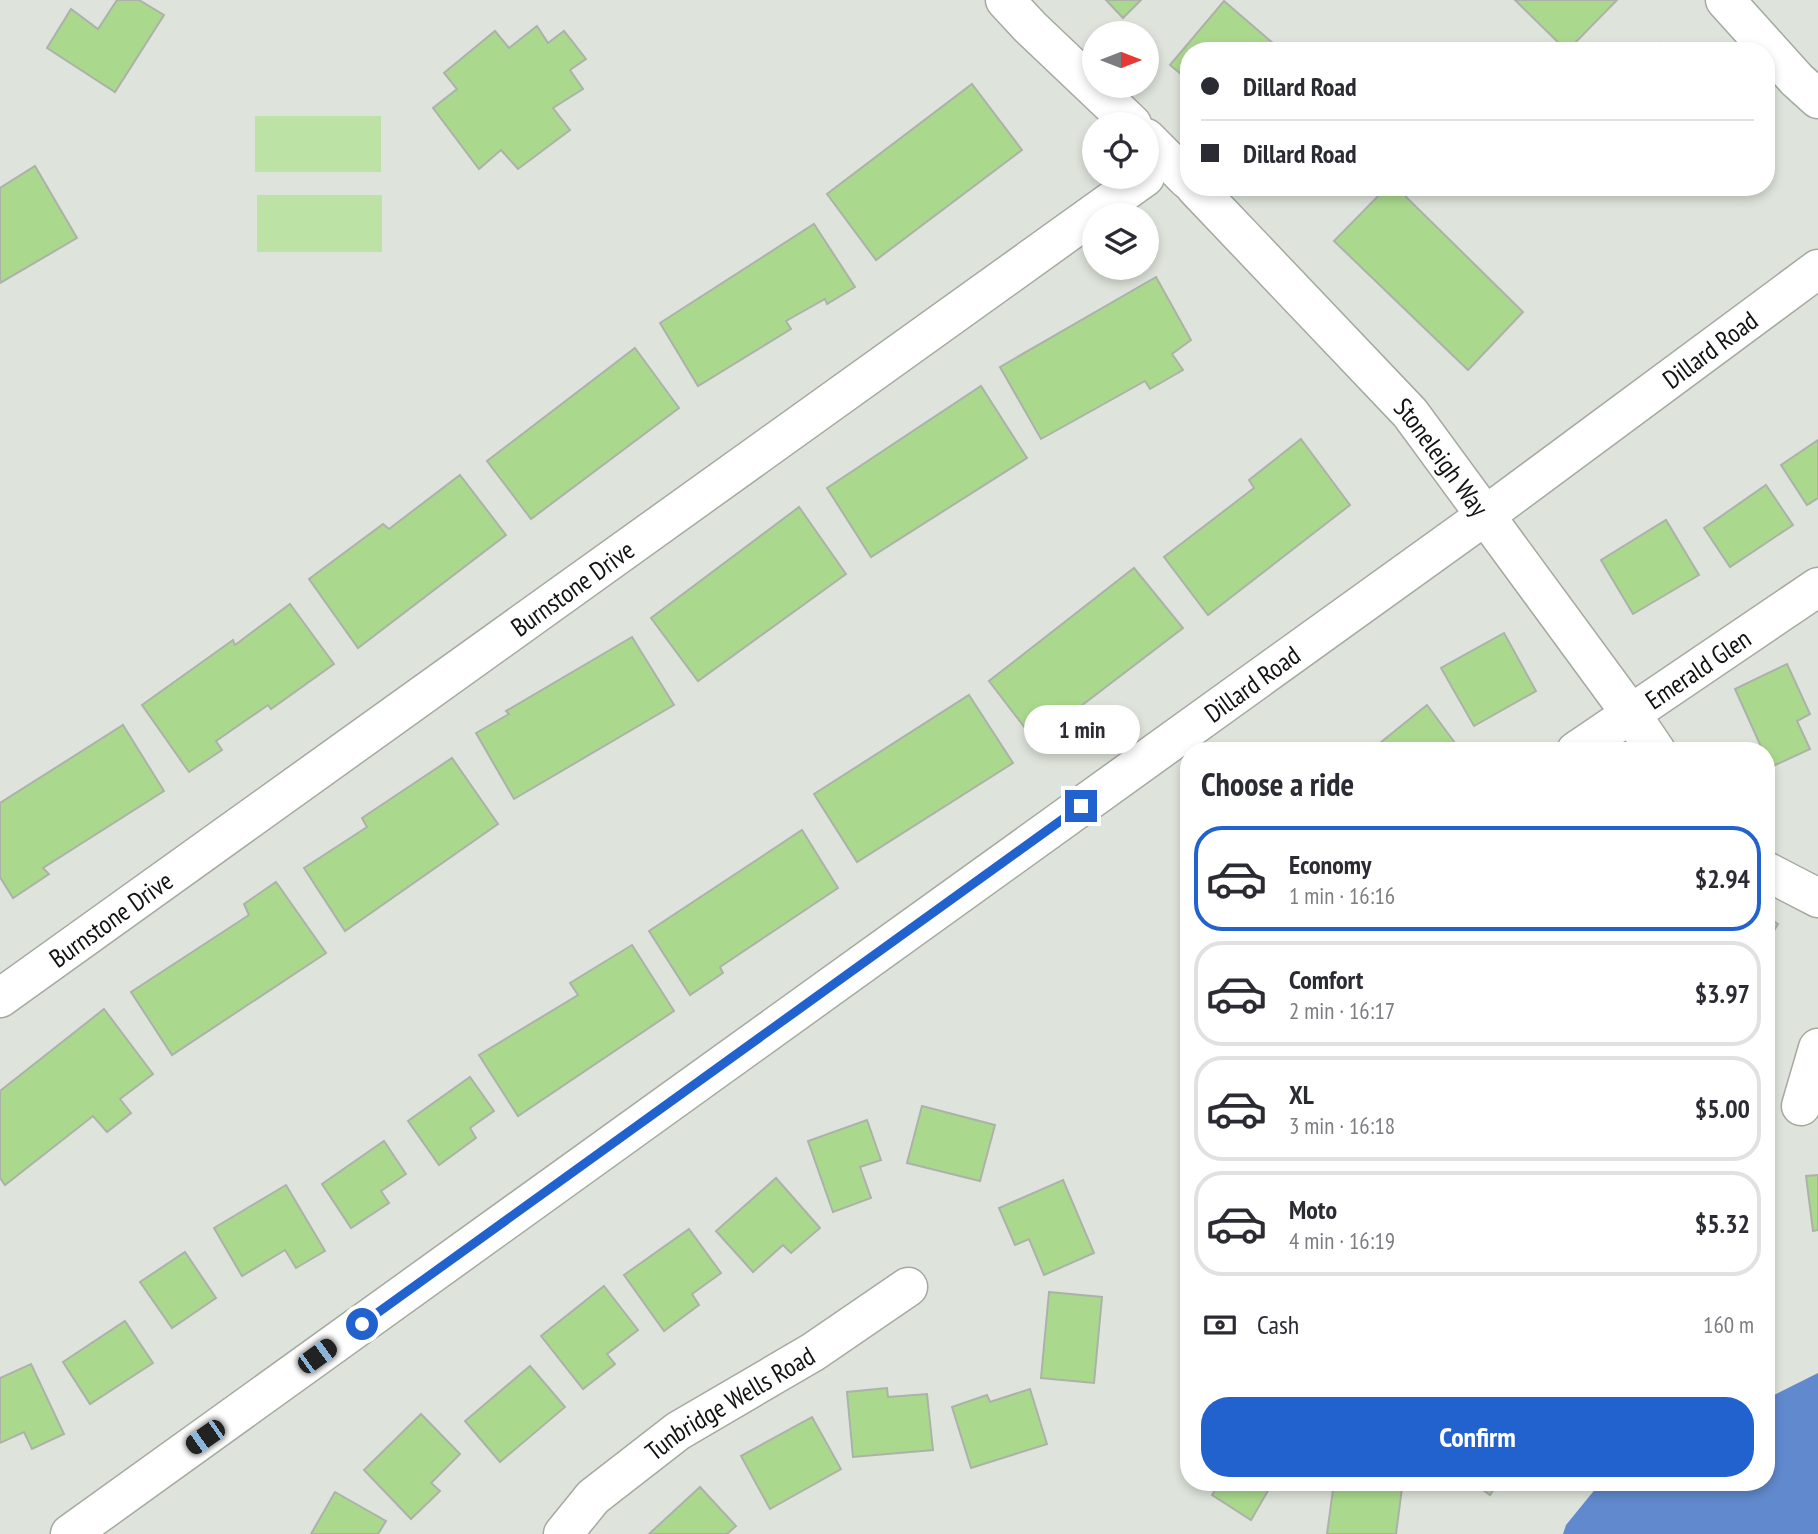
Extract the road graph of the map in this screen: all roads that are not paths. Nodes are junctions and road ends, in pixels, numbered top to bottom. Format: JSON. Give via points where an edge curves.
{"nodes":[{"id":1,"x":1005,"y":0,"type":"edge"},
{"id":2,"x":1725,"y":0,"type":"edge"},
{"id":3,"x":1763,"y":42,"type":"edge"},
{"id":4,"x":1775,"y":56,"type":"edge"},
{"id":5,"x":1818,"y":99,"type":"edge"},
{"id":6,"x":1119,"y":112,"type":"edge"},
{"id":7,"x":1127,"y":189,"type":"edge"},
{"id":8,"x":1204,"y":196,"type":"edge"},
{"id":9,"x":1818,"y":269,"type":"edge"},
{"id":10,"x":1486,"y":515,"type":"junction"},
{"id":11,"x":1818,"y":587,"type":"edge"},
{"id":12,"x":1632,"y":714,"type":"junction"},
{"id":13,"x":1590,"y":742,"type":"edge"},
{"id":14,"x":1650,"y":742,"type":"edge"},
{"id":15,"x":1775,"y":876,"type":"edge"},
{"id":16,"x":1818,"y":898,"type":"edge"},
{"id":17,"x":0,"y":998,"type":"edge"},
{"id":18,"x":1818,"y":1048,"type":"edge"},
{"id":19,"x":1801,"y":1106,"type":"dead end"},
{"id":20,"x":908,"y":1287,"type":"dead end"},
{"id":21,"x":70,"y":1534,"type":"edge"},
{"id":22,"x":564,"y":1534,"type":"edge"}],
"edges":[{"from":1,"to":6,"type":"street"},
{"from":2,"to":3,"type":"street"},
{"from":4,"to":5,"type":"street"},
{"from":7,"to":17,"type":"street","name":"Burnstone Drive"},
{"from":8,"to":10,"type":"street","name":"Stoneleigh Way","via":[[1410,413]]},
{"from":9,"to":10,"type":"street","name":"Dillard Road"},
{"from":10,"to":12,"type":"street","name":"Stoneleigh Way"},
{"from":10,"to":21,"type":"street","name":"Dillard Road"},
{"from":11,"to":12,"type":"street","name":"Emerald Glen"},
{"from":12,"to":13,"type":"street","name":"Emerald Glen"},
{"from":12,"to":14,"type":"street","name":"Stoneleigh Way"},
{"from":15,"to":16,"type":"street"},
{"from":18,"to":19,"type":"street"},
{"from":20,"to":22,"type":"street","name":"Tunbridge Wells Road","via":[[813,1352],[678,1431],[593,1497]]}]}
